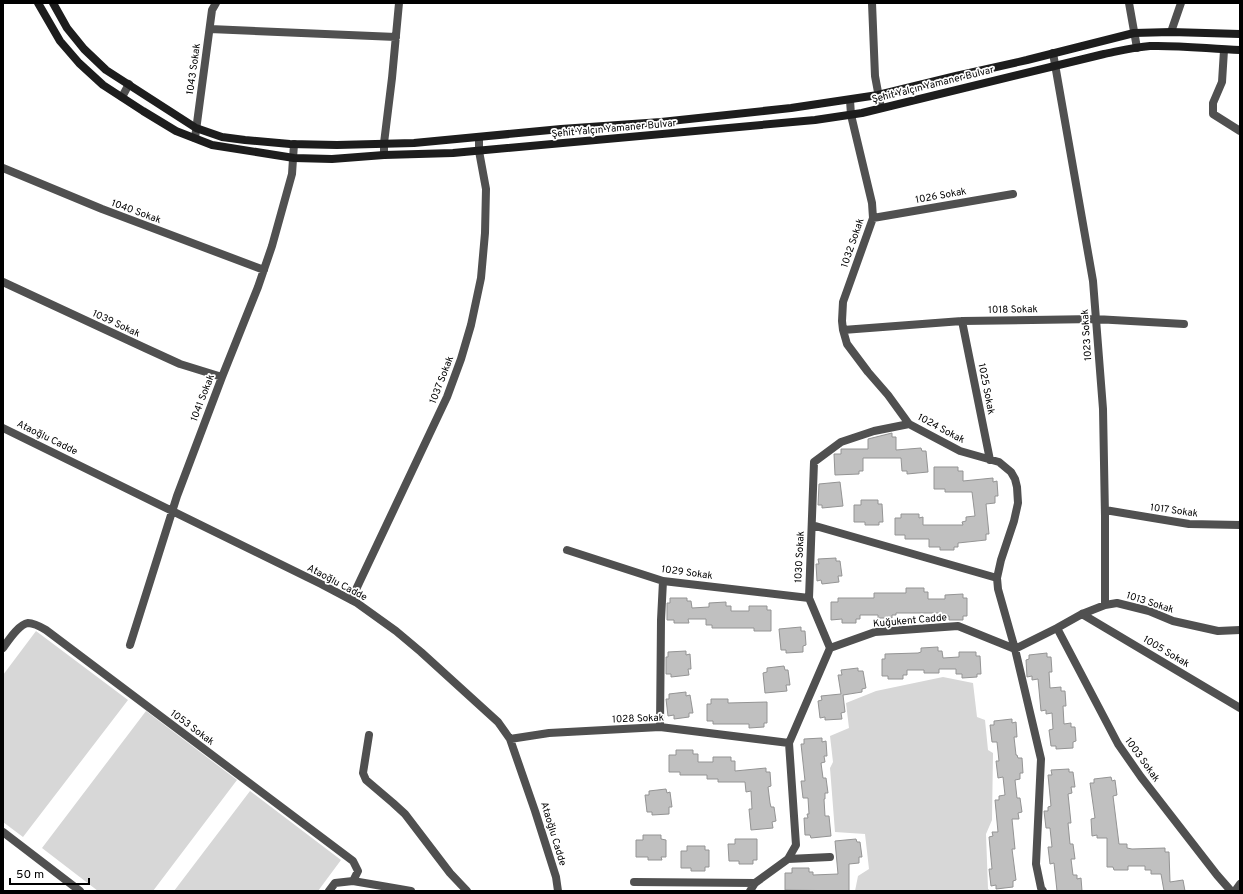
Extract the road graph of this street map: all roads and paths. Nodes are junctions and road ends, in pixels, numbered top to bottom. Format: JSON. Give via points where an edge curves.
{"nodes":[{"id":1,"x":38,"y":3,"type":"edge"},
{"id":2,"x":54,"y":3,"type":"edge"},
{"id":3,"x":216,"y":3,"type":"edge"},
{"id":4,"x":399,"y":3,"type":"edge"},
{"id":5,"x":872,"y":3,"type":"edge"},
{"id":6,"x":1129,"y":3,"type":"edge"},
{"id":7,"x":1181,"y":3,"type":"edge"},
{"id":8,"x":210,"y":29,"type":"junction"},
{"id":9,"x":1171,"y":32,"type":"junction"},
{"id":10,"x":1134,"y":33,"type":"junction"},
{"id":11,"x":1240,"y":34,"type":"edge"},
{"id":12,"x":396,"y":37,"type":"junction"},
{"id":13,"x":1136,"y":48,"type":"junction"},
{"id":14,"x":1224,"y":50,"type":"junction"},
{"id":15,"x":1240,"y":50,"type":"edge"},
{"id":16,"x":1053,"y":53,"type":"junction"},
{"id":17,"x":1056,"y":65,"type":"junction"},
{"id":18,"x":130,"y":84,"type":"junction"},
{"id":19,"x":878,"y":95,"type":"junction"},
{"id":20,"x":122,"y":97,"type":"junction"},
{"id":21,"x":850,"y":100,"type":"junction"},
{"id":22,"x":881,"y":108,"type":"junction"},
{"id":23,"x":851,"y":115,"type":"junction"},
{"id":24,"x":196,"y":128,"type":"junction"},
{"id":25,"x":1240,"y":131,"type":"edge"},
{"id":26,"x":195,"y":138,"type":"junction"},
{"id":27,"x":479,"y":138,"type":"junction"},
{"id":28,"x":294,"y":144,"type":"junction"},
{"id":29,"x":384,"y":144,"type":"junction"},
{"id":30,"x":479,"y":151,"type":"junction"},
{"id":31,"x":384,"y":155,"type":"junction"},
{"id":32,"x":294,"y":158,"type":"junction"},
{"id":33,"x":3,"y":168,"type":"edge"},
{"id":34,"x":1013,"y":194,"type":"dead end"},
{"id":35,"x":873,"y":218,"type":"junction"},
{"id":36,"x":264,"y":270,"type":"junction"},
{"id":37,"x":3,"y":282,"type":"edge"},
{"id":38,"x":1095,"y":319,"type":"junction"},
{"id":39,"x":962,"y":321,"type":"junction"},
{"id":40,"x":1184,"y":324,"type":"dead end"},
{"id":41,"x":843,"y":330,"type":"junction"},
{"id":42,"x":222,"y":377,"type":"junction"},
{"id":43,"x":909,"y":424,"type":"junction"},
{"id":44,"x":3,"y":428,"type":"edge"},
{"id":45,"x":990,"y":460,"type":"junction"},
{"id":46,"x":172,"y":510,"type":"junction"},
{"id":47,"x":1105,"y":510,"type":"junction"},
{"id":48,"x":812,"y":525,"type":"junction"},
{"id":49,"x":1240,"y":525,"type":"edge"},
{"id":50,"x":567,"y":550,"type":"dead end"},
{"id":51,"x":997,"y":578,"type":"junction"},
{"id":52,"x":663,"y":581,"type":"junction"},
{"id":53,"x":809,"y":598,"type":"junction"},
{"id":54,"x":351,"y":600,"type":"junction"},
{"id":55,"x":1105,"y":606,"type":"junction"},
{"id":56,"x":1082,"y":614,"type":"junction"},
{"id":57,"x":1057,"y":628,"type":"junction"},
{"id":58,"x":1240,"y":630,"type":"edge"},
{"id":59,"x":130,"y":645,"type":"dead end"},
{"id":60,"x":3,"y":648,"type":"edge"},
{"id":61,"x":830,"y":648,"type":"junction"},
{"id":62,"x":1015,"y":649,"type":"junction"},
{"id":63,"x":1240,"y":708,"type":"edge"},
{"id":64,"x":660,"y":727,"type":"junction"},
{"id":65,"x":369,"y":735,"type":"dead end"},
{"id":66,"x":510,"y":739,"type":"junction"},
{"id":67,"x":789,"y":743,"type":"junction"},
{"id":68,"x":3,"y":832,"type":"edge"},
{"id":69,"x":830,"y":857,"type":"dead end"},
{"id":70,"x":788,"y":859,"type":"junction"},
{"id":71,"x":353,"y":881,"type":"junction"},
{"id":72,"x":634,"y":882,"type":"dead end"},
{"id":73,"x":755,"y":883,"type":"junction"},
{"id":74,"x":1240,"y":884,"type":"edge"},
{"id":75,"x":80,"y":891,"type":"edge"},
{"id":76,"x":328,"y":891,"type":"edge"},
{"id":77,"x":411,"y":891,"type":"edge"},
{"id":78,"x":467,"y":891,"type":"edge"},
{"id":79,"x":558,"y":891,"type":"edge"},
{"id":80,"x":750,"y":891,"type":"edge"},
{"id":81,"x":1043,"y":891,"type":"edge"},
{"id":82,"x":1231,"y":891,"type":"edge"},
{"id":83,"x":1235,"y":891,"type":"edge"}],
"edges":[{"from":1,"to":20,"type":"street","name":"Şehit Yalçın Yamaner Bulvar","via":[[60,41],[79,63],[103,85]]},
{"from":2,"to":18,"type":"street","via":[[67,28],[84,49],[106,70]]},
{"from":3,"to":8,"type":"street","name":"1043 Sokak","via":[[212,10]]},
{"from":4,"to":12,"type":"street"},
{"from":5,"to":19,"type":"street"},
{"from":6,"to":10,"type":"street"},
{"from":7,"to":9,"type":"street"},
{"from":8,"to":12,"type":"street"},
{"from":8,"to":24,"type":"street","name":"1043 Sokak"},
{"from":9,"to":10,"type":"street"},
{"from":9,"to":11,"type":"street"},
{"from":10,"to":13,"type":"street"},
{"from":10,"to":16,"type":"street"},
{"from":12,"to":29,"type":"street"},
{"from":13,"to":14,"type":"street","name":"Şehit Yalçın Yamaner Bulvar","via":[[1166,46]]},
{"from":13,"to":17,"type":"street","name":"Şehit Yalçın Yamaner Bulvar"},
{"from":14,"to":15,"type":"street","name":"Şehit Yalçın Yamaner Bulvar"},
{"from":14,"to":25,"type":"street","via":[[1222,82],[1213,103],[1213,114]]},
{"from":16,"to":17,"type":"street","name":"1023 Sokak"},
{"from":16,"to":19,"type":"street"},
{"from":17,"to":22,"type":"street","name":"Şehit Yalçın Yamaner Bulvar"},
{"from":17,"to":38,"type":"street","name":"1023 Sokak","via":[[1093,281]]},
{"from":18,"to":20,"type":"street"},
{"from":18,"to":24,"type":"street"},
{"from":19,"to":21,"type":"street"},
{"from":19,"to":22,"type":"street"},
{"from":20,"to":26,"type":"street","name":"Şehit Yalçın Yamaner Bulvar","via":[[176,131]]},
{"from":21,"to":23,"type":"street","name":"1032 Sokak"},
{"from":21,"to":27,"type":"street","via":[[721,116]]},
{"from":22,"to":23,"type":"street","name":"Şehit Yalçın Yamaner Bulvar"},
{"from":23,"to":30,"type":"street","name":"Şehit Yalçın Yamaner Bulvar"},
{"from":23,"to":35,"type":"street","name":"1032 Sokak","via":[[872,203]]},
{"from":24,"to":26,"type":"street","name":"1043 Sokak"},
{"from":24,"to":28,"type":"street","via":[[222,137]]},
{"from":26,"to":32,"type":"street","name":"Şehit Yalçın Yamaner Bulvar","via":[[212,144]]},
{"from":27,"to":29,"type":"street"},
{"from":27,"to":30,"type":"street","name":"1037 Sokak"},
{"from":28,"to":29,"type":"street"},
{"from":28,"to":32,"type":"street","name":"1041 Sokak"},
{"from":29,"to":31,"type":"street"},
{"from":30,"to":31,"type":"street","name":"Şehit Yalçın Yamaner Bulvar"},
{"from":30,"to":54,"type":"street","name":"1037 Sokak","via":[[486,189],[485,233],[481,278],[471,325],[447,397]]},
{"from":31,"to":32,"type":"street","name":"Şehit Yalçın Yamaner Bulvar","via":[[332,159]]},
{"from":32,"to":36,"type":"street","name":"1041 Sokak","via":[[292,174]]},
{"from":33,"to":36,"type":"street","name":"1040 Sokak","via":[[102,209]]},
{"from":34,"to":35,"type":"street","name":"1026 Sokak"},
{"from":35,"to":41,"type":"street","name":"1032 Sokak","via":[[843,302]]},
{"from":36,"to":42,"type":"street","name":"1041 Sokak"},
{"from":37,"to":42,"type":"street","name":"1039 Sokak","via":[[166,358]]},
{"from":38,"to":39,"type":"street","name":"1018 Sokak"},
{"from":38,"to":40,"type":"street","name":"1018 Sokak"},
{"from":38,"to":47,"type":"street","name":"1023 Sokak","via":[[1103,409]]},
{"from":39,"to":41,"type":"street","name":"1018 Sokak"},
{"from":39,"to":45,"type":"street","name":"1025 Sokak"},
{"from":41,"to":43,"type":"street","name":"1024 Sokak","via":[[848,344]]},
{"from":42,"to":46,"type":"street","name":"1041 Sokak"},
{"from":43,"to":45,"type":"street","name":"1024 Sokak","via":[[960,451]]},
{"from":43,"to":48,"type":"street","name":"1030 Sokak","via":[[874,431],[841,442],[814,462]]},
{"from":44,"to":46,"type":"street","name":"Ataoğlu Cadde"},
{"from":45,"to":51,"type":"street","name":"1024 Sokak","via":[[998,462],[1011,472],[1018,486],[1014,521]]},
{"from":46,"to":54,"type":"street","name":"Ataoğlu Cadde"},
{"from":46,"to":59,"type":"street","name":"1041 Sokak"},
{"from":47,"to":49,"type":"street","name":"1017 Sokak","via":[[1189,524]]},
{"from":47,"to":55,"type":"street","name":"1023 Sokak"},
{"from":48,"to":51,"type":"street"},
{"from":48,"to":53,"type":"street","name":"1030 Sokak"},
{"from":50,"to":52,"type":"street","name":"1029 Sokak"},
{"from":51,"to":62,"type":"street","name":"1024 Sokak"},
{"from":52,"to":53,"type":"street","name":"1029 Sokak"},
{"from":52,"to":64,"type":"street"},
{"from":53,"to":61,"type":"street","name":"1030 Sokak"},
{"from":54,"to":66,"type":"street","name":"Ataoğlu Cadde","via":[[421,652],[498,722]]},
{"from":55,"to":56,"type":"street","name":"1013 Sokak"},
{"from":55,"to":58,"type":"street","name":"1013 Sokak","via":[[1118,603],[1149,611],[1173,621],[1218,631]]},
{"from":56,"to":57,"type":"street","name":"1013 Sokak"},
{"from":56,"to":63,"type":"street","name":"1005 Sokak"},
{"from":57,"to":62,"type":"street","name":"1013 Sokak"},
{"from":57,"to":82,"type":"street","name":"1003 Sokak","via":[[1118,744]]},
{"from":60,"to":71,"type":"street","name":"1053 Sokak","via":[[20,627],[27,623],[46,630],[353,861],[358,871]]},
{"from":61,"to":62,"type":"street","name":"Kuğukent Cadde","via":[[875,632],[958,626]]},
{"from":61,"to":67,"type":"street"},
{"from":62,"to":81,"type":"street","via":[[1041,759],[1036,864]]},
{"from":64,"to":66,"type":"street","name":"1028 Sokak","via":[[549,733]]},
{"from":64,"to":67,"type":"street","name":"1028 Sokak"},
{"from":65,"to":78,"type":"street","via":[[363,773],[366,780],[405,814]]},
{"from":66,"to":79,"type":"street","name":"Ataoğlu Cadde","via":[[556,877]]},
{"from":67,"to":70,"type":"street","via":[[796,846]]},
{"from":68,"to":75,"type":"street"},
{"from":69,"to":70,"type":"street"},
{"from":70,"to":73,"type":"street"},
{"from":71,"to":76,"type":"street","via":[[335,882]]},
{"from":71,"to":77,"type":"street"},
{"from":72,"to":73,"type":"street"},
{"from":73,"to":80,"type":"street"},
{"from":74,"to":83,"type":"street"}]}
